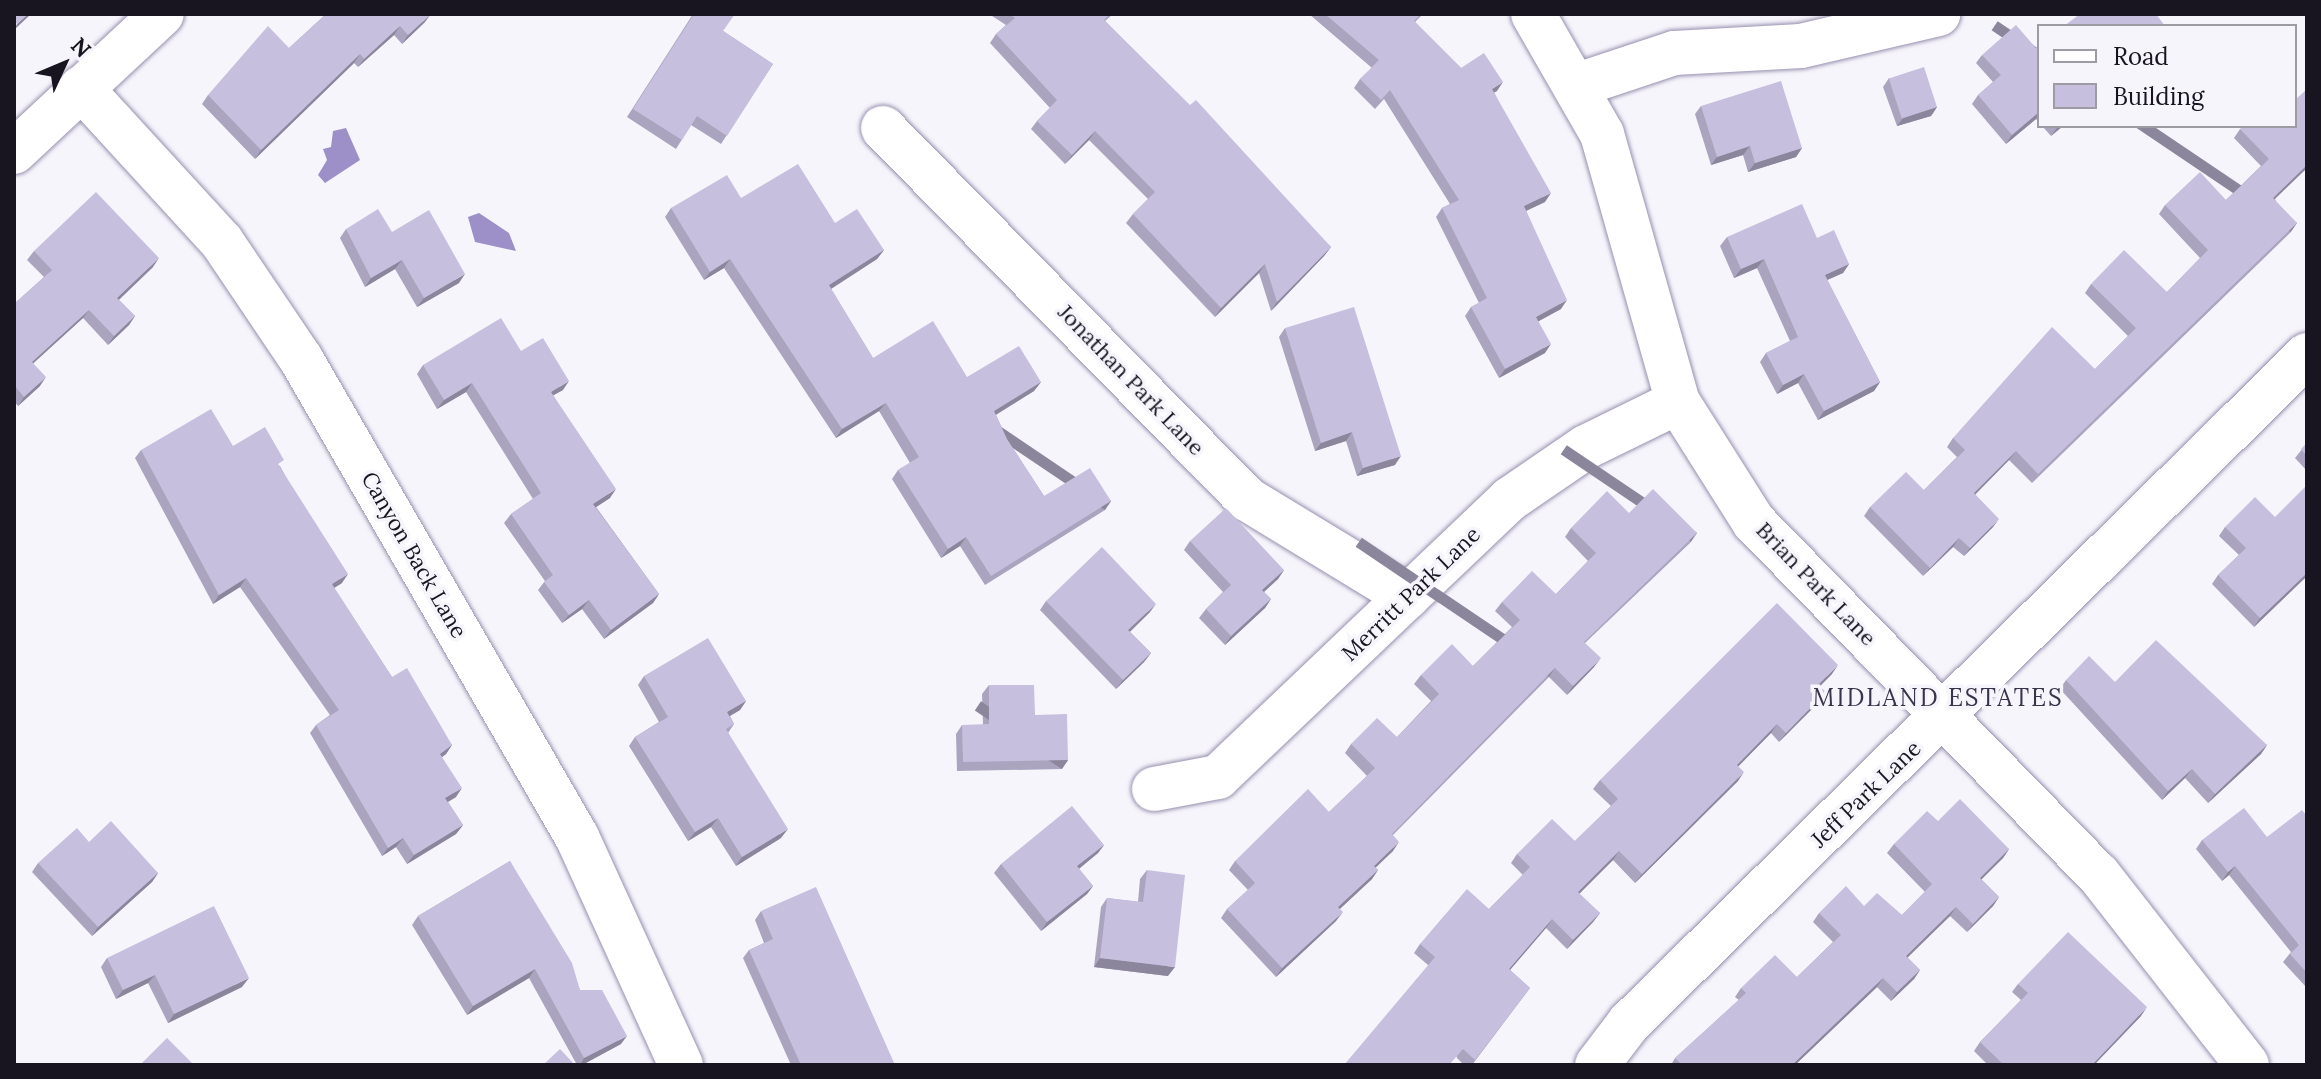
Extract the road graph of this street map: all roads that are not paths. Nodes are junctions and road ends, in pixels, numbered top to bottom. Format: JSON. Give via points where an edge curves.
{"nodes":[{"id":1,"x":162,"y":14,"type":"edge"},
{"id":2,"x":1533,"y":14,"type":"edge"},
{"id":3,"x":1938,"y":14,"type":"edge"},
{"id":4,"x":1578,"y":85,"type":"junction"},
{"id":5,"x":81,"y":88,"type":"junction"},
{"id":6,"x":883,"y":128,"type":"dead end"},
{"id":7,"x":14,"y":152,"type":"edge"},
{"id":8,"x":2307,"y":355,"type":"edge"},
{"id":9,"x":1678,"y":402,"type":"junction"},
{"id":10,"x":1408,"y":597,"type":"junction"},
{"id":11,"x":1946,"y":717,"type":"junction"},
{"id":12,"x":1154,"y":789,"type":"dead end"},
{"id":13,"x":2242,"y":1064,"type":"edge"},
{"id":14,"x":681,"y":1065,"type":"edge"},
{"id":15,"x":1597,"y":1065,"type":"edge"}],
"edges":[{"from":1,"to":5,"type":"street"},
{"from":2,"to":4,"type":"street","name":"Brian Park Lane"},
{"from":3,"to":4,"type":"street","via":[[1801,46],[1674,53]]},
{"from":4,"to":9,"type":"street","name":"Brian Park Lane","via":[[1602,134]]},
{"from":5,"to":7,"type":"street"},
{"from":5,"to":14,"type":"street","name":"Canyon Back Lane","via":[[222,242],[301,359],[577,837]]},
{"from":6,"to":10,"type":"street","name":"Jonathan Park Lane","via":[[1247,499],[1359,573]]},
{"from":8,"to":11,"type":"street","name":"Jeff Park Lane"},
{"from":9,"to":10,"type":"street","name":"Merritt Park Lane","via":[[1586,447],[1510,499]]},
{"from":9,"to":11,"type":"street","name":"Brian Park Lane","via":[[1754,522]]},
{"from":10,"to":12,"type":"street","name":"Merritt Park Lane","via":[[1218,777]]},
{"from":11,"to":13,"type":"street","name":"Brian Park Lane","via":[[2098,874]]},
{"from":11,"to":15,"type":"street","name":"Jeff Park Lane","via":[[1629,1023]]}]}
